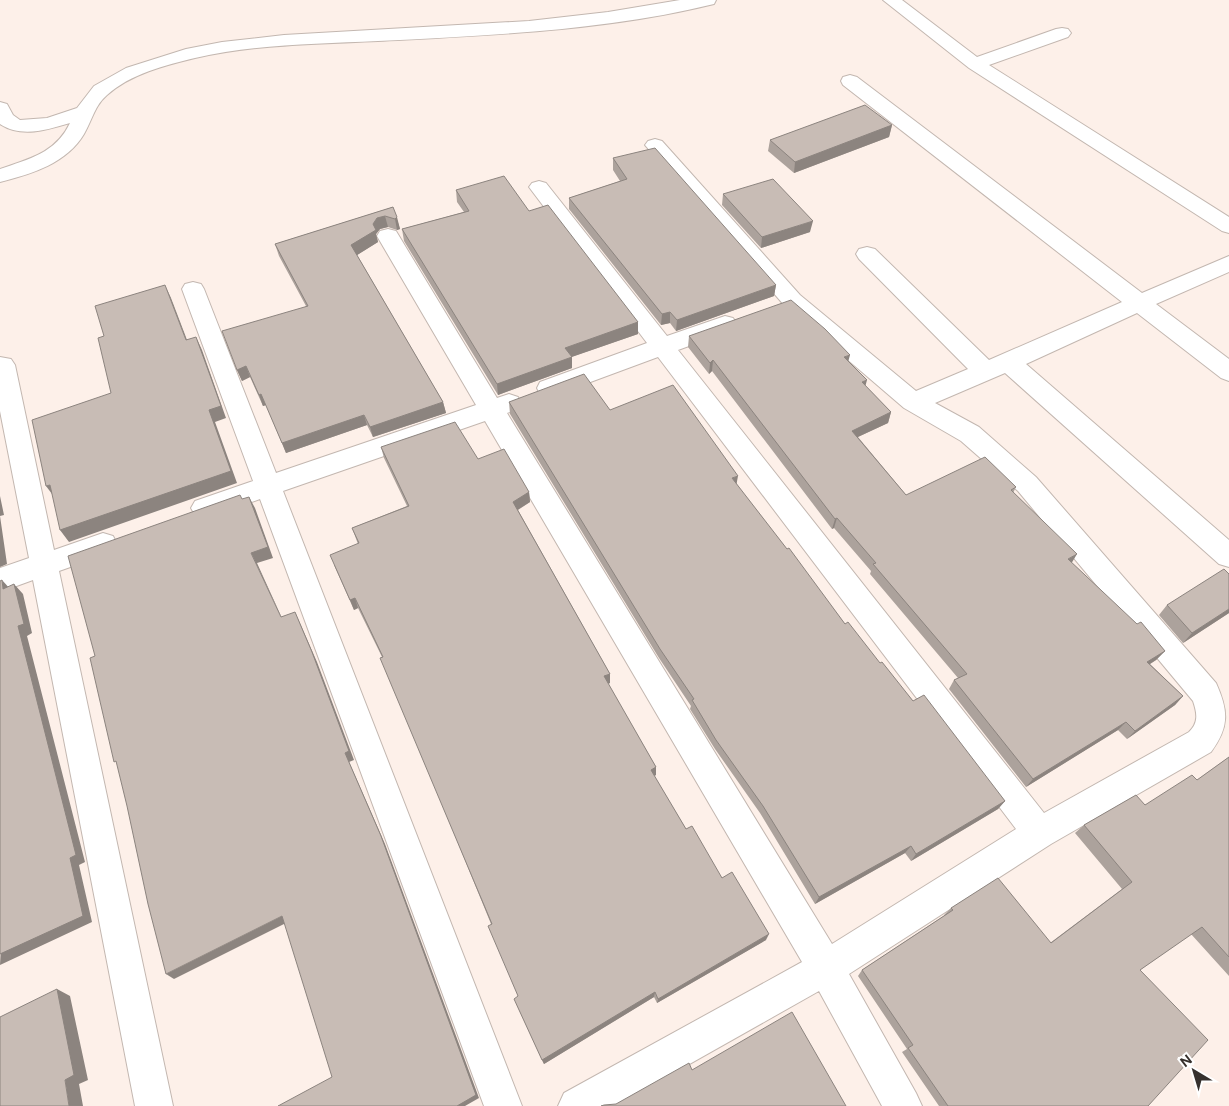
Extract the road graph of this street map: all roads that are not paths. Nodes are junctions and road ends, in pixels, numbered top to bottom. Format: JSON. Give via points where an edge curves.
{"nodes":[{"id":1,"x":708,"y":0,"type":"edge"},
{"id":2,"x":891,"y":0,"type":"edge"},
{"id":3,"x":1062,"y":33,"type":"dead end"},
{"id":4,"x":975,"y":64,"type":"junction"},
{"id":5,"x":850,"y":81,"type":"dead end"},
{"id":6,"x":0,"y":108,"type":"edge"},
{"id":7,"x":85,"y":112,"type":"junction"},
{"id":8,"x":655,"y":145,"type":"dead end"},
{"id":9,"x":0,"y":176,"type":"edge"},
{"id":10,"x":540,"y":187,"type":"dead end"},
{"id":11,"x":1229,"y":226,"type":"edge"},
{"id":12,"x":388,"y":236,"type":"edge"},
{"id":13,"x":867,"y":254,"type":"dead end"},
{"id":14,"x":1229,"y":263,"type":"edge"},
{"id":15,"x":193,"y":289,"type":"dead end"},
{"id":16,"x":792,"y":300,"type":"junction"},
{"id":17,"x":1139,"y":302,"type":"junction"},
{"id":18,"x":662,"y":346,"type":"junction"},
{"id":19,"x":2,"y":365,"type":"dead end"},
{"id":20,"x":996,"y":367,"type":"junction"},
{"id":21,"x":1229,"y":372,"type":"edge"},
{"id":22,"x":913,"y":402,"type":"junction"},
{"id":23,"x":492,"y":409,"type":"junction"},
{"id":24,"x":268,"y":485,"type":"junction"},
{"id":25,"x":184,"y":515,"type":"edge"},
{"id":26,"x":128,"y":535,"type":"edge"},
{"id":27,"x":1229,"y":556,"type":"edge"},
{"id":28,"x":44,"y":566,"type":"junction"},
{"id":29,"x":0,"y":580,"type":"edge"},
{"id":30,"x":1039,"y":833,"type":"junction"},
{"id":31,"x":826,"y":968,"type":"junction"},
{"id":32,"x":154,"y":1106,"type":"edge"},
{"id":33,"x":503,"y":1106,"type":"edge"},
{"id":34,"x":577,"y":1106,"type":"edge"},
{"id":35,"x":903,"y":1106,"type":"edge"}],
"edges":[{"from":1,"to":7,"type":"street","via":[[546,25],[294,40],[189,53],[107,86],[95,95]]},
{"from":2,"to":4,"type":"street"},
{"from":3,"to":4,"type":"street"},
{"from":4,"to":11,"type":"street"},
{"from":5,"to":17,"type":"street"},
{"from":6,"to":7,"type":"street","via":[[8,122],[20,126],[50,124]]},
{"from":7,"to":9,"type":"street","via":[[79,129],[58,152]]},
{"from":8,"to":16,"type":"street"},
{"from":10,"to":18,"type":"street"},
{"from":12,"to":23,"type":"street"},
{"from":13,"to":20,"type":"street"},
{"from":14,"to":17,"type":"street"},
{"from":15,"to":24,"type":"street"},
{"from":16,"to":18,"type":"street"},
{"from":16,"to":22,"type":"street"},
{"from":17,"to":20,"type":"street"},
{"from":17,"to":21,"type":"street"},
{"from":18,"to":23,"type":"street"},
{"from":18,"to":30,"type":"street"},
{"from":19,"to":28,"type":"street"},
{"from":20,"to":22,"type":"street"},
{"from":20,"to":27,"type":"street"},
{"from":22,"to":30,"type":"street","via":[[970,434],[1027,484],[1206,693],[1212,712],[1211,730],[1200,742]]},
{"from":23,"to":24,"type":"street"},
{"from":23,"to":31,"type":"street"},
{"from":24,"to":25,"type":"street"},
{"from":24,"to":33,"type":"street"},
{"from":26,"to":28,"type":"street"},
{"from":28,"to":29,"type":"street"},
{"from":28,"to":32,"type":"street"},
{"from":30,"to":31,"type":"street"},
{"from":31,"to":34,"type":"street"},
{"from":31,"to":35,"type":"street"}]}
